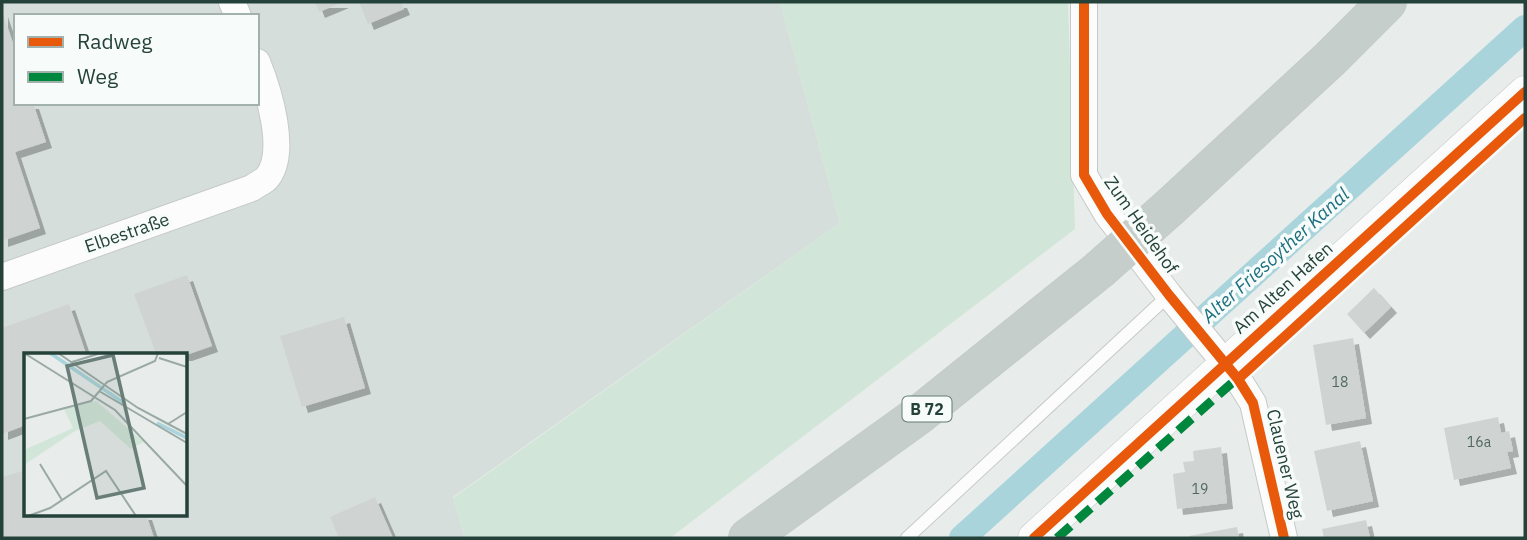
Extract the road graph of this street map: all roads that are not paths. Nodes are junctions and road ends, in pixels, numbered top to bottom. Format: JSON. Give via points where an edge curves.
{"nodes":[{"id":1,"x":1084,"y":2,"type":"edge"},
{"id":2,"x":1387,"y":2,"type":"edge"},
{"id":3,"x":259,"y":67,"type":"edge"},
{"id":4,"x":1525,"y":92,"type":"edge"},
{"id":5,"x":2,"y":277,"type":"edge"},
{"id":6,"x":1169,"y":295,"type":"junction"},
{"id":7,"x":1216,"y":352,"type":"junction"},
{"id":8,"x":748,"y":538,"type":"edge"},
{"id":9,"x":907,"y":538,"type":"edge"},
{"id":10,"x":1034,"y":538,"type":"edge"},
{"id":11,"x":1284,"y":538,"type":"edge"}],
"edges":[{"from":1,"to":6,"type":"street","name":"Zum Heidehof","via":[[1084,175],[1107,214]]},
{"from":2,"to":8,"type":"highway","number":"B 72","bridge":true,"via":[[1099,270],[920,414]]},
{"from":3,"to":5,"type":"street","name":"Elbestraße","via":[[277,135],[267,177],[252,188]]},
{"from":4,"to":7,"type":"street","name":"Am Alten Hafen"},
{"from":6,"to":7,"type":"street","name":"Zum Heidehof"},
{"from":6,"to":9,"type":"lane"},
{"from":7,"to":10,"type":"street","name":"Am Alten Hafen"},
{"from":7,"to":11,"type":"street","name":"Clauener Weg","via":[[1253,403]]}]}
